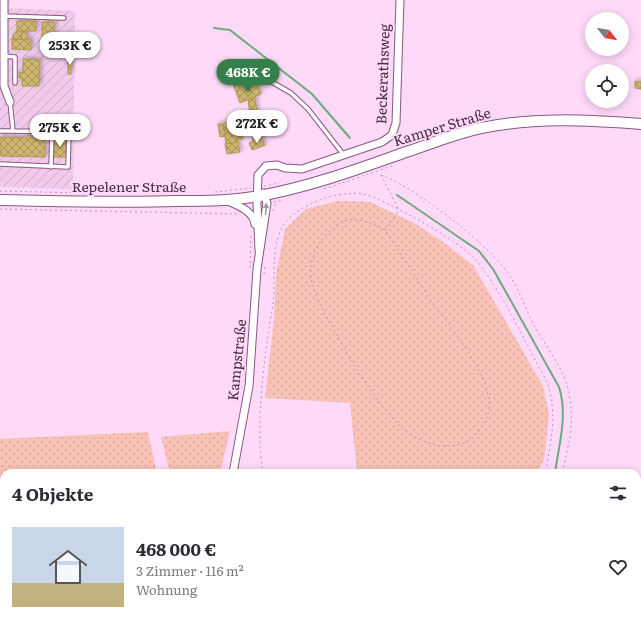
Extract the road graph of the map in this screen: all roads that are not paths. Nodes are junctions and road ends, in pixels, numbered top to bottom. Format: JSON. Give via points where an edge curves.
{"nodes":[{"id":1,"x":4,"y":0,"type":"edge"},
{"id":2,"x":400,"y":0,"type":"edge"},
{"id":3,"x":4,"y":16,"type":"junction"},
{"id":4,"x":64,"y":18,"type":"dead end"},
{"id":5,"x":4,"y":56,"type":"junction"},
{"id":6,"x":251,"y":70,"type":"dead end"},
{"id":7,"x":15,"y":83,"type":"dead end"},
{"id":8,"x":10,"y":102,"type":"joint"},
{"id":9,"x":641,"y":124,"type":"edge"},
{"id":10,"x":0,"y":131,"type":"edge"},
{"id":11,"x":13,"y":131,"type":"junction"},
{"id":12,"x":52,"y":132,"type":"junction"},
{"id":13,"x":343,"y":154,"type":"junction"},
{"id":14,"x":0,"y":164,"type":"edge"},
{"id":15,"x":51,"y":166,"type":"junction"},
{"id":16,"x":260,"y":193,"type":"junction"},
{"id":17,"x":0,"y":200,"type":"edge"},
{"id":18,"x":226,"y":200,"type":"junction"},
{"id":19,"x":254,"y":233,"type":"junction"},
{"id":20,"x":259,"y":250,"type":"junction"},
{"id":21,"x":234,"y":469,"type":"edge"}],
"edges":[{"from":1,"to":3,"type":"street"},
{"from":2,"to":13,"type":"street","name":"Beckerathsweg","via":[[394,132],[386,141]]},
{"from":3,"to":4,"type":"lane"},
{"from":3,"to":5,"type":"street"},
{"from":5,"to":7,"type":"lane","via":[[15,57]]},
{"from":5,"to":8,"type":"street","via":[[4,86]]},
{"from":6,"to":13,"type":"lane","via":[[291,92],[308,109]]},
{"from":8,"to":11,"type":"lane"},
{"from":9,"to":16,"type":"main road","name":"Kamper Straße","via":[[583,119],[513,122],[479,128],[336,177]]},
{"from":10,"to":11,"type":"lane"},
{"from":11,"to":12,"type":"lane"},
{"from":12,"to":15,"type":"lane"},
{"from":12,"to":15,"type":"lane","via":[[69,132],[68,167]]},
{"from":13,"to":16,"type":"street","name":"Beckerathsweg","via":[[302,169],[285,168],[276,164],[266,166],[258,175]]},
{"from":14,"to":15,"type":"lane"},
{"from":16,"to":18,"type":"main road","name":"Repelener Straße"},
{"from":16,"to":19,"type":"street","name":"Kampstraße"},
{"from":20,"to":16,"type":"street","name":"Kampstraße","one_way":true,"via":[[267,203]]},
{"from":17,"to":18,"type":"main road","name":"Repelener Straße"},
{"from":18,"to":19,"type":"street","name":"Kampstraße","via":[[242,207],[254,218]]},
{"from":19,"to":20,"type":"street","name":"Kampstraße"},
{"from":20,"to":21,"type":"street","name":"Kampstraße","via":[[249,386]]}]}
